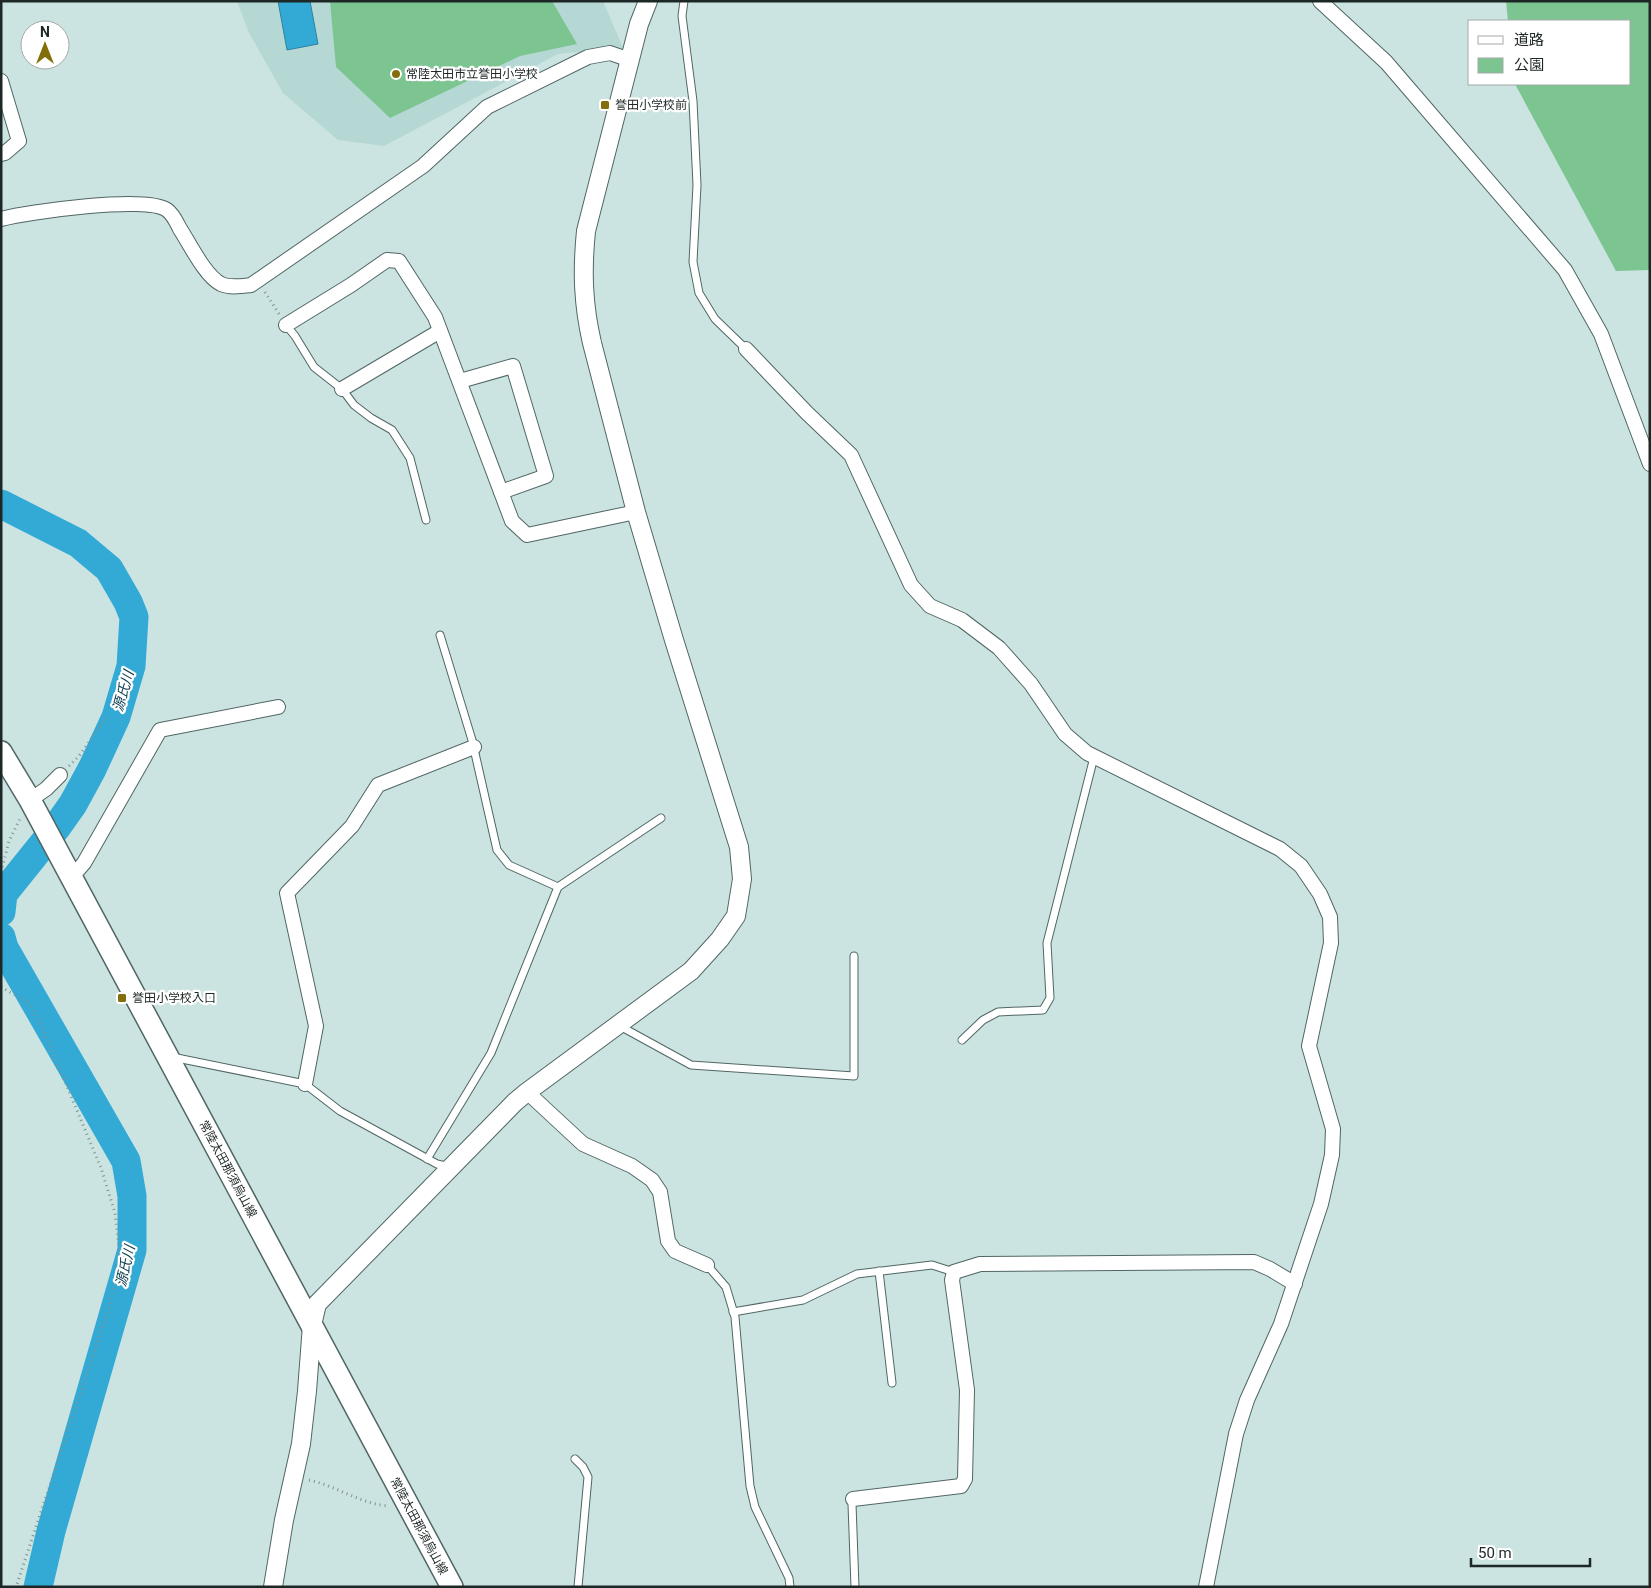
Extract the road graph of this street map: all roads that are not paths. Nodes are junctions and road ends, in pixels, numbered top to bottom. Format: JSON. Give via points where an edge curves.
{"nodes":[{"id":1,"x":648,"y":1,"type":"edge"},
{"id":2,"x":684,"y":1,"type":"edge"},
{"id":3,"x":1320,"y":1,"type":"edge"},
{"id":4,"x":630,"y":60,"type":"junction"},
{"id":5,"x":1,"y":81,"type":"edge"},
{"id":6,"x":1,"y":154,"type":"edge"},
{"id":7,"x":1,"y":219,"type":"edge"},
{"id":8,"x":286,"y":325,"type":"joint"},
{"id":9,"x":440,"y":331,"type":"junction"},
{"id":10,"x":746,"y":348,"type":"joint"},
{"id":11,"x":460,"y":381,"type":"junction"},
{"id":12,"x":342,"y":389,"type":"junction"},
{"id":13,"x":1650,"y":464,"type":"edge"},
{"id":14,"x":501,"y":492,"type":"junction"},
{"id":15,"x":636,"y":512,"type":"junction"},
{"id":16,"x":426,"y":520,"type":"dead end"},
{"id":17,"x":440,"y":635,"type":"dead end"},
{"id":18,"x":278,"y":708,"type":"dead end"},
{"id":19,"x":474,"y":747,"type":"junction"},
{"id":20,"x":1,"y":752,"type":"edge"},
{"id":21,"x":1094,"y":757,"type":"junction"},
{"id":22,"x":60,"y":775,"type":"road end"},
{"id":23,"x":34,"y":808,"type":"junction"},
{"id":24,"x":661,"y":818,"type":"dead end"},
{"id":25,"x":69,"y":874,"type":"junction"},
{"id":26,"x":558,"y":888,"type":"junction"},
{"id":27,"x":854,"y":956,"type":"dead end"},
{"id":28,"x":618,"y":1024,"type":"junction"},
{"id":29,"x":962,"y":1040,"type":"dead end"},
{"id":30,"x":167,"y":1056,"type":"junction"},
{"id":31,"x":305,"y":1084,"type":"junction"},
{"id":32,"x":527,"y":1092,"type":"junction"},
{"id":33,"x":427,"y":1159,"type":"junction"},
{"id":34,"x":450,"y":1167,"type":"junction"},
{"id":35,"x":707,"y":1265,"type":"joint"},
{"id":36,"x":879,"y":1272,"type":"junction"},
{"id":37,"x":954,"y":1272,"type":"junction"},
{"id":38,"x":1295,"y":1284,"type":"junction"},
{"id":39,"x":733,"y":1312,"type":"junction"},
{"id":40,"x":312,"y":1325,"type":"junction"},
{"id":41,"x":892,"y":1384,"type":"dead end"},
{"id":42,"x":575,"y":1459,"type":"dead end"},
{"id":43,"x":853,"y":1499,"type":"joint"},
{"id":44,"x":273,"y":1587,"type":"edge"},
{"id":45,"x":452,"y":1587,"type":"edge"},
{"id":46,"x":578,"y":1587,"type":"edge"},
{"id":47,"x":790,"y":1587,"type":"edge"},
{"id":48,"x":855,"y":1587,"type":"edge"},
{"id":49,"x":1206,"y":1587,"type":"edge"}],
"edges":[{"from":1,"to":4,"type":"street"},
{"from":2,"to":10,"type":"lane","via":[[682,16],[693,101],[697,185],[694,270],[699,293],[714,319]]},
{"from":3,"to":13,"type":"street","via":[[1386,62],[1565,270],[1600,334]]},
{"from":4,"to":7,"type":"street","via":[[610,53],[588,56],[488,107],[424,166],[251,285],[231,287],[211,276],[168,210],[157,205],[92,207]]},
{"from":4,"to":15,"type":"street","via":[[586,231],[583,289],[592,343]]},
{"from":5,"to":6,"type":"street","via":[[20,141]]},
{"from":8,"to":9,"type":"street","via":[[387,260],[399,261],[435,317]]},
{"from":8,"to":12,"type":"lane","via":[[314,368]]},
{"from":9,"to":11,"type":"street"},
{"from":9,"to":12,"type":"street"},
{"from":10,"to":21,"type":"street","via":[[851,455],[911,585],[930,606],[962,620],[999,648],[1031,684],[1065,734]]},
{"from":11,"to":14,"type":"street"},
{"from":11,"to":14,"type":"street","via":[[513,366],[546,476]]},
{"from":12,"to":16,"type":"lane","via":[[354,405],[392,430],[410,458]]},
{"from":14,"to":15,"type":"street","via":[[512,521],[527,535]]},
{"from":15,"to":28,"type":"street","via":[[739,847],[742,879],[736,916],[720,939],[691,971]]},
{"from":17,"to":19,"type":"lane"},
{"from":18,"to":25,"type":"street","via":[[160,730],[84,863]]},
{"from":19,"to":26,"type":"lane","via":[[497,850],[509,865]]},
{"from":19,"to":31,"type":"street","via":[[378,786],[352,826],[287,893],[316,1026]]},
{"from":20,"to":23,"type":"main road","name":"常陸太田那須烏山線"},
{"from":21,"to":29,"type":"lane","via":[[1047,942],[1050,998],[1043,1010],[998,1012],[983,1020]]},
{"from":21,"to":38,"type":"street","via":[[1280,849],[1301,866],[1320,894],[1330,917],[1331,942],[1309,1046],[1333,1129],[1332,1155],[1321,1204]]},
{"from":22,"to":23,"type":"street"},
{"from":23,"to":25,"type":"main road","name":"常陸太田那須烏山線"},
{"from":24,"to":26,"type":"lane"},
{"from":25,"to":30,"type":"main road","name":"常陸太田那須烏山線"},
{"from":26,"to":33,"type":"lane","via":[[491,1053]]},
{"from":27,"to":28,"type":"lane","via":[[854,1076],[691,1065]]},
{"from":28,"to":32,"type":"street"},
{"from":30,"to":31,"type":"lane"},
{"from":30,"to":40,"type":"main road","name":"常陸太田那須烏山線"},
{"from":31,"to":33,"type":"lane","via":[[340,1111]]},
{"from":32,"to":34,"type":"street"},
{"from":32,"to":35,"type":"street","via":[[582,1144],[632,1166],[652,1180],[660,1192],[668,1241],[675,1251]]},
{"from":33,"to":34,"type":"lane"},
{"from":34,"to":40,"type":"street","via":[[323,1296],[317,1304]]},
{"from":35,"to":39,"type":"lane","via":[[726,1287]]},
{"from":36,"to":37,"type":"lane","via":[[932,1265]]},
{"from":36,"to":39,"type":"lane","via":[[857,1274],[803,1300]]},
{"from":36,"to":41,"type":"lane"},
{"from":37,"to":38,"type":"street","via":[[980,1264],[1254,1262]]},
{"from":37,"to":43,"type":"street","via":[[952,1280],[967,1390],[965,1479],[961,1486]]},
{"from":38,"to":49,"type":"street","via":[[1281,1324],[1246,1400],[1236,1434]]},
{"from":39,"to":47,"type":"lane","via":[[750,1486],[755,1507],[789,1578]]},
{"from":40,"to":44,"type":"street","via":[[301,1444]]},
{"from":40,"to":45,"type":"main road","name":"常陸太田那須烏山線"},
{"from":42,"to":46,"type":"lane","via":[[588,1477]]},
{"from":43,"to":48,"type":"lane"}]}
